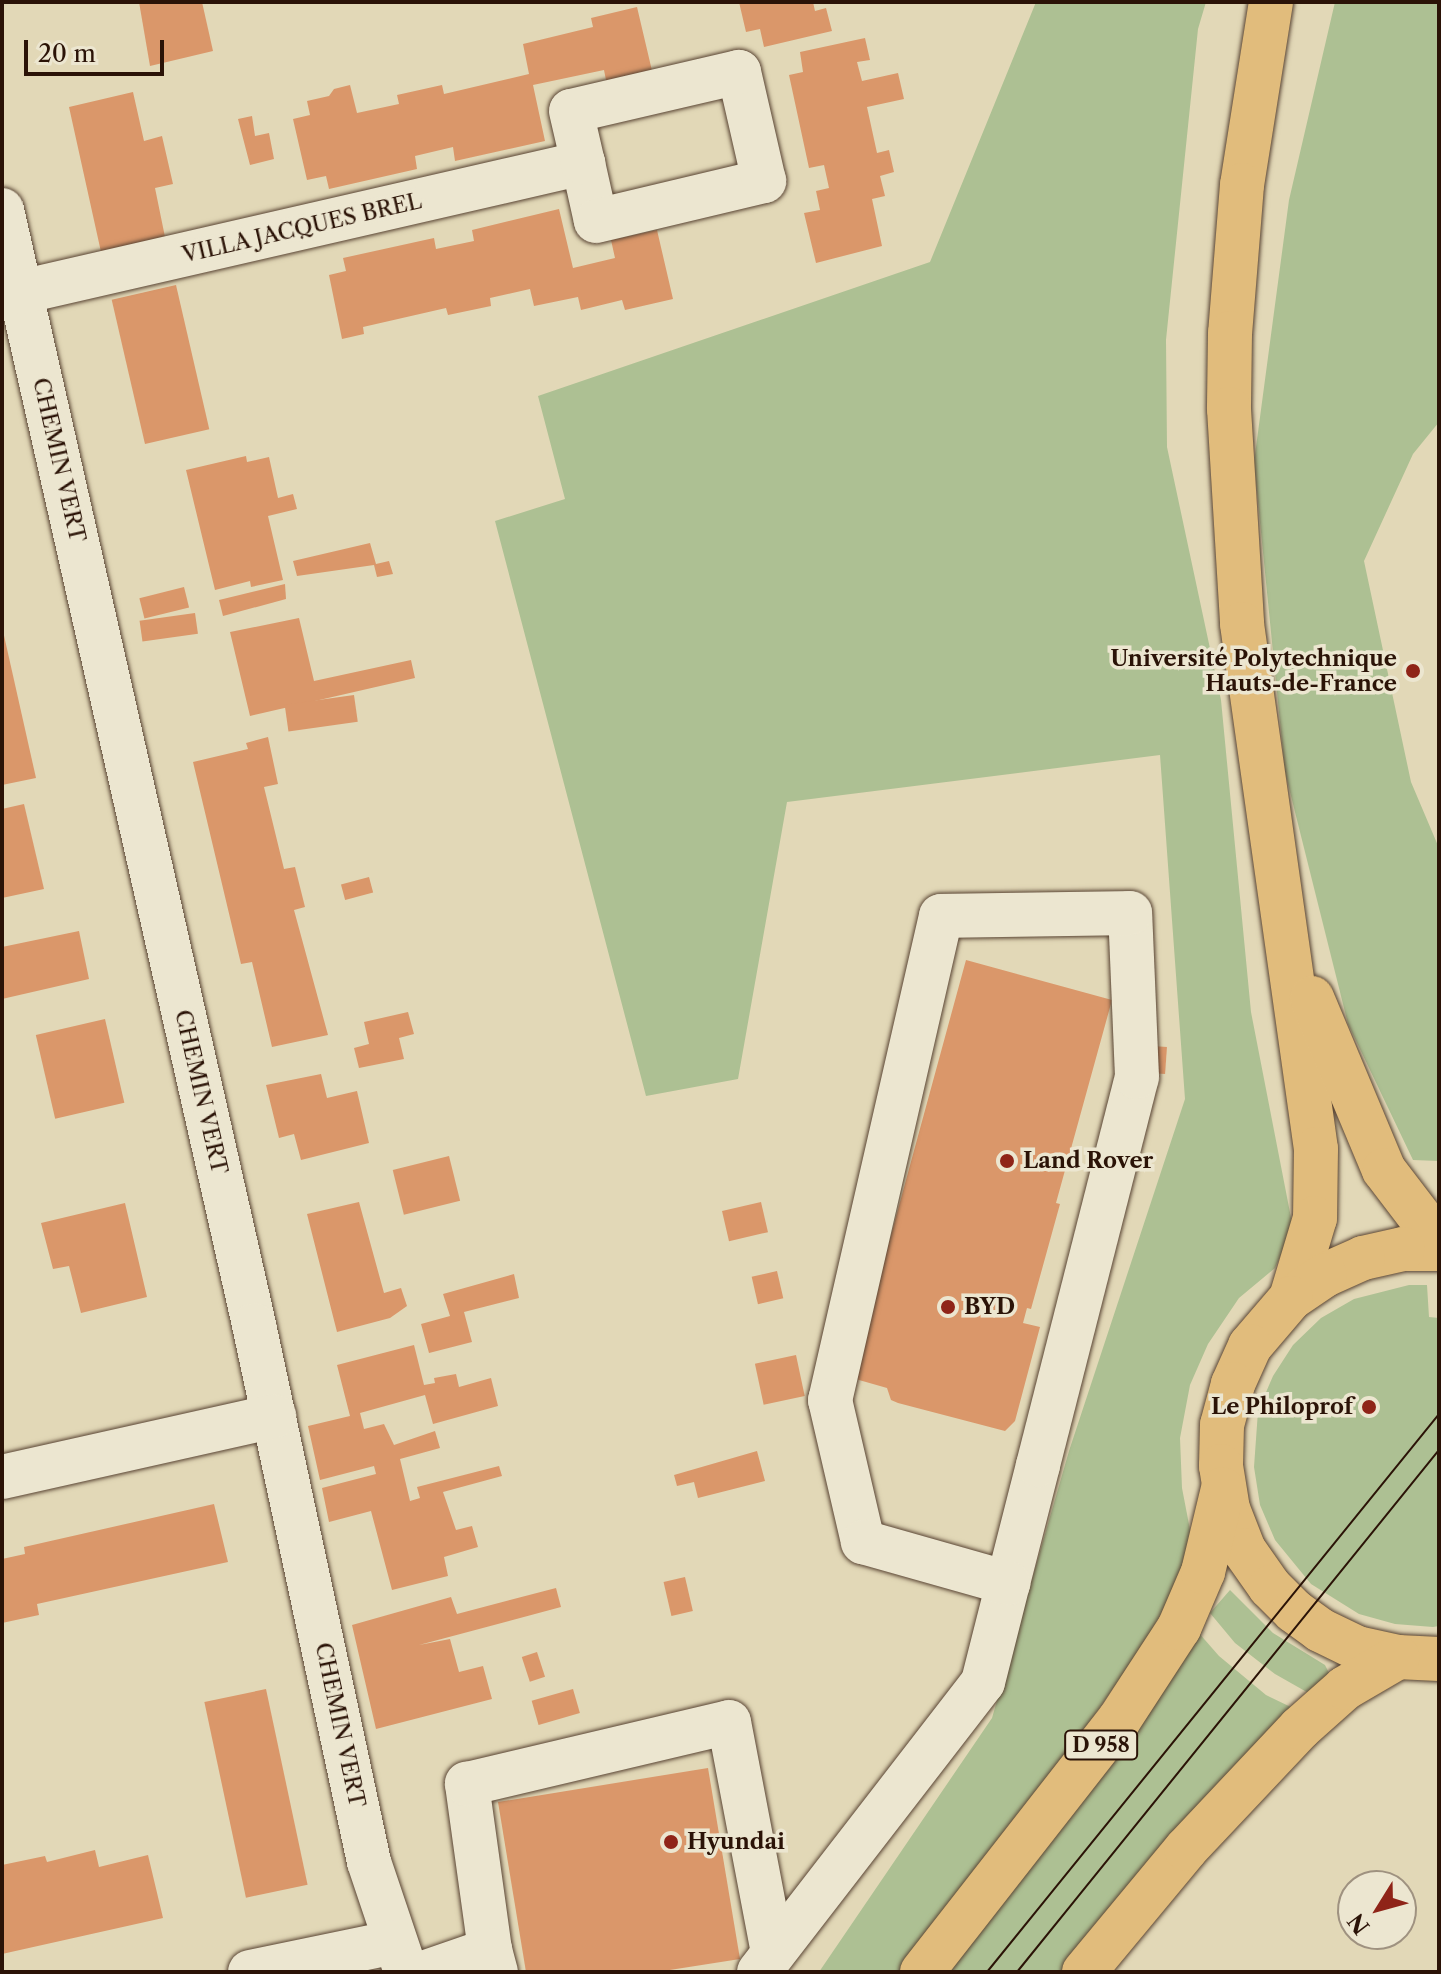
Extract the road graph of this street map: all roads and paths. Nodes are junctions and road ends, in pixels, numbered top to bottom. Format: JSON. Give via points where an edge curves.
{"nodes":[{"id":1,"x":1271,"y":2,"type":"edge"},
{"id":2,"x":583,"y":163,"type":"junction"},
{"id":3,"x":2,"y":210,"type":"edge"},
{"id":4,"x":21,"y":292,"type":"junction"},
{"id":5,"x":1287,"y":931,"type":"junction"},
{"id":6,"x":1439,"y":1242,"type":"edge"},
{"id":7,"x":1439,"y":1249,"type":"edge"},
{"id":8,"x":1291,"y":1298,"type":"junction"},
{"id":9,"x":274,"y":1416,"type":"junction"},
{"id":10,"x":2,"y":1477,"type":"edge"},
{"id":11,"x":1223,"y":1487,"type":"junction"},
{"id":12,"x":1008,"y":1583,"type":"junction"},
{"id":13,"x":1418,"y":1658,"type":"edge"},
{"id":14,"x":400,"y":1957,"type":"edge"},
{"id":15,"x":493,"y":1961,"type":"edge"},
{"id":16,"x":766,"y":1963,"type":"edge"},
{"id":17,"x":250,"y":1972,"type":"edge"},
{"id":18,"x":426,"y":1972,"type":"edge"},
{"id":19,"x":922,"y":1972,"type":"edge"},
{"id":20,"x":1084,"y":1972,"type":"edge"}],
"edges":[{"from":1,"to":5,"type":"main road","via":[[1242,185],[1229,409],[1242,624]]},
{"from":2,"to":2,"type":"street","via":[[596,221],[764,181],[739,72],[571,111]]},
{"from":2,"to":4,"type":"street","name":"VILLA JACQUES BREL"},
{"from":3,"to":4,"type":"street","name":"CHEMIN VERT"},
{"from":4,"to":9,"type":"street","name":"CHEMIN VERT"},
{"from":5,"to":6,"type":"main road","via":[[1384,1170]]},
{"from":5,"to":8,"type":"main road","via":[[1317,1171],[1315,1218]]},
{"from":7,"to":8,"type":"main road","via":[[1403,1249],[1363,1258]]},
{"from":8,"to":11,"type":"main road","via":[[1256,1338],[1233,1384],[1222,1425]]},
{"from":9,"to":10,"type":"street"},
{"from":9,"to":14,"type":"street","name":"CHEMIN VERT","via":[[369,1862]]},
{"from":11,"to":13,"type":"main road","via":[[1244,1550],[1294,1611],[1348,1644]]},
{"from":11,"to":19,"type":"main road","number":"D 958","via":[[1203,1572],[1179,1628],[1119,1720]]},
{"from":12,"to":12,"type":"street","via":[[1137,1077],[1130,913],[941,916],[830,1400],[863,1542]]},
{"from":12,"to":16,"type":"street","via":[[983,1682]]},
{"from":13,"to":20,"type":"main road","via":[[1345,1688],[1300,1728],[1186,1849]]},
{"from":14,"to":17,"type":"street"},
{"from":15,"to":16,"type":"street","via":[[467,1784],[729,1722]]},
{"from":15,"to":18,"type":"street"}]}
